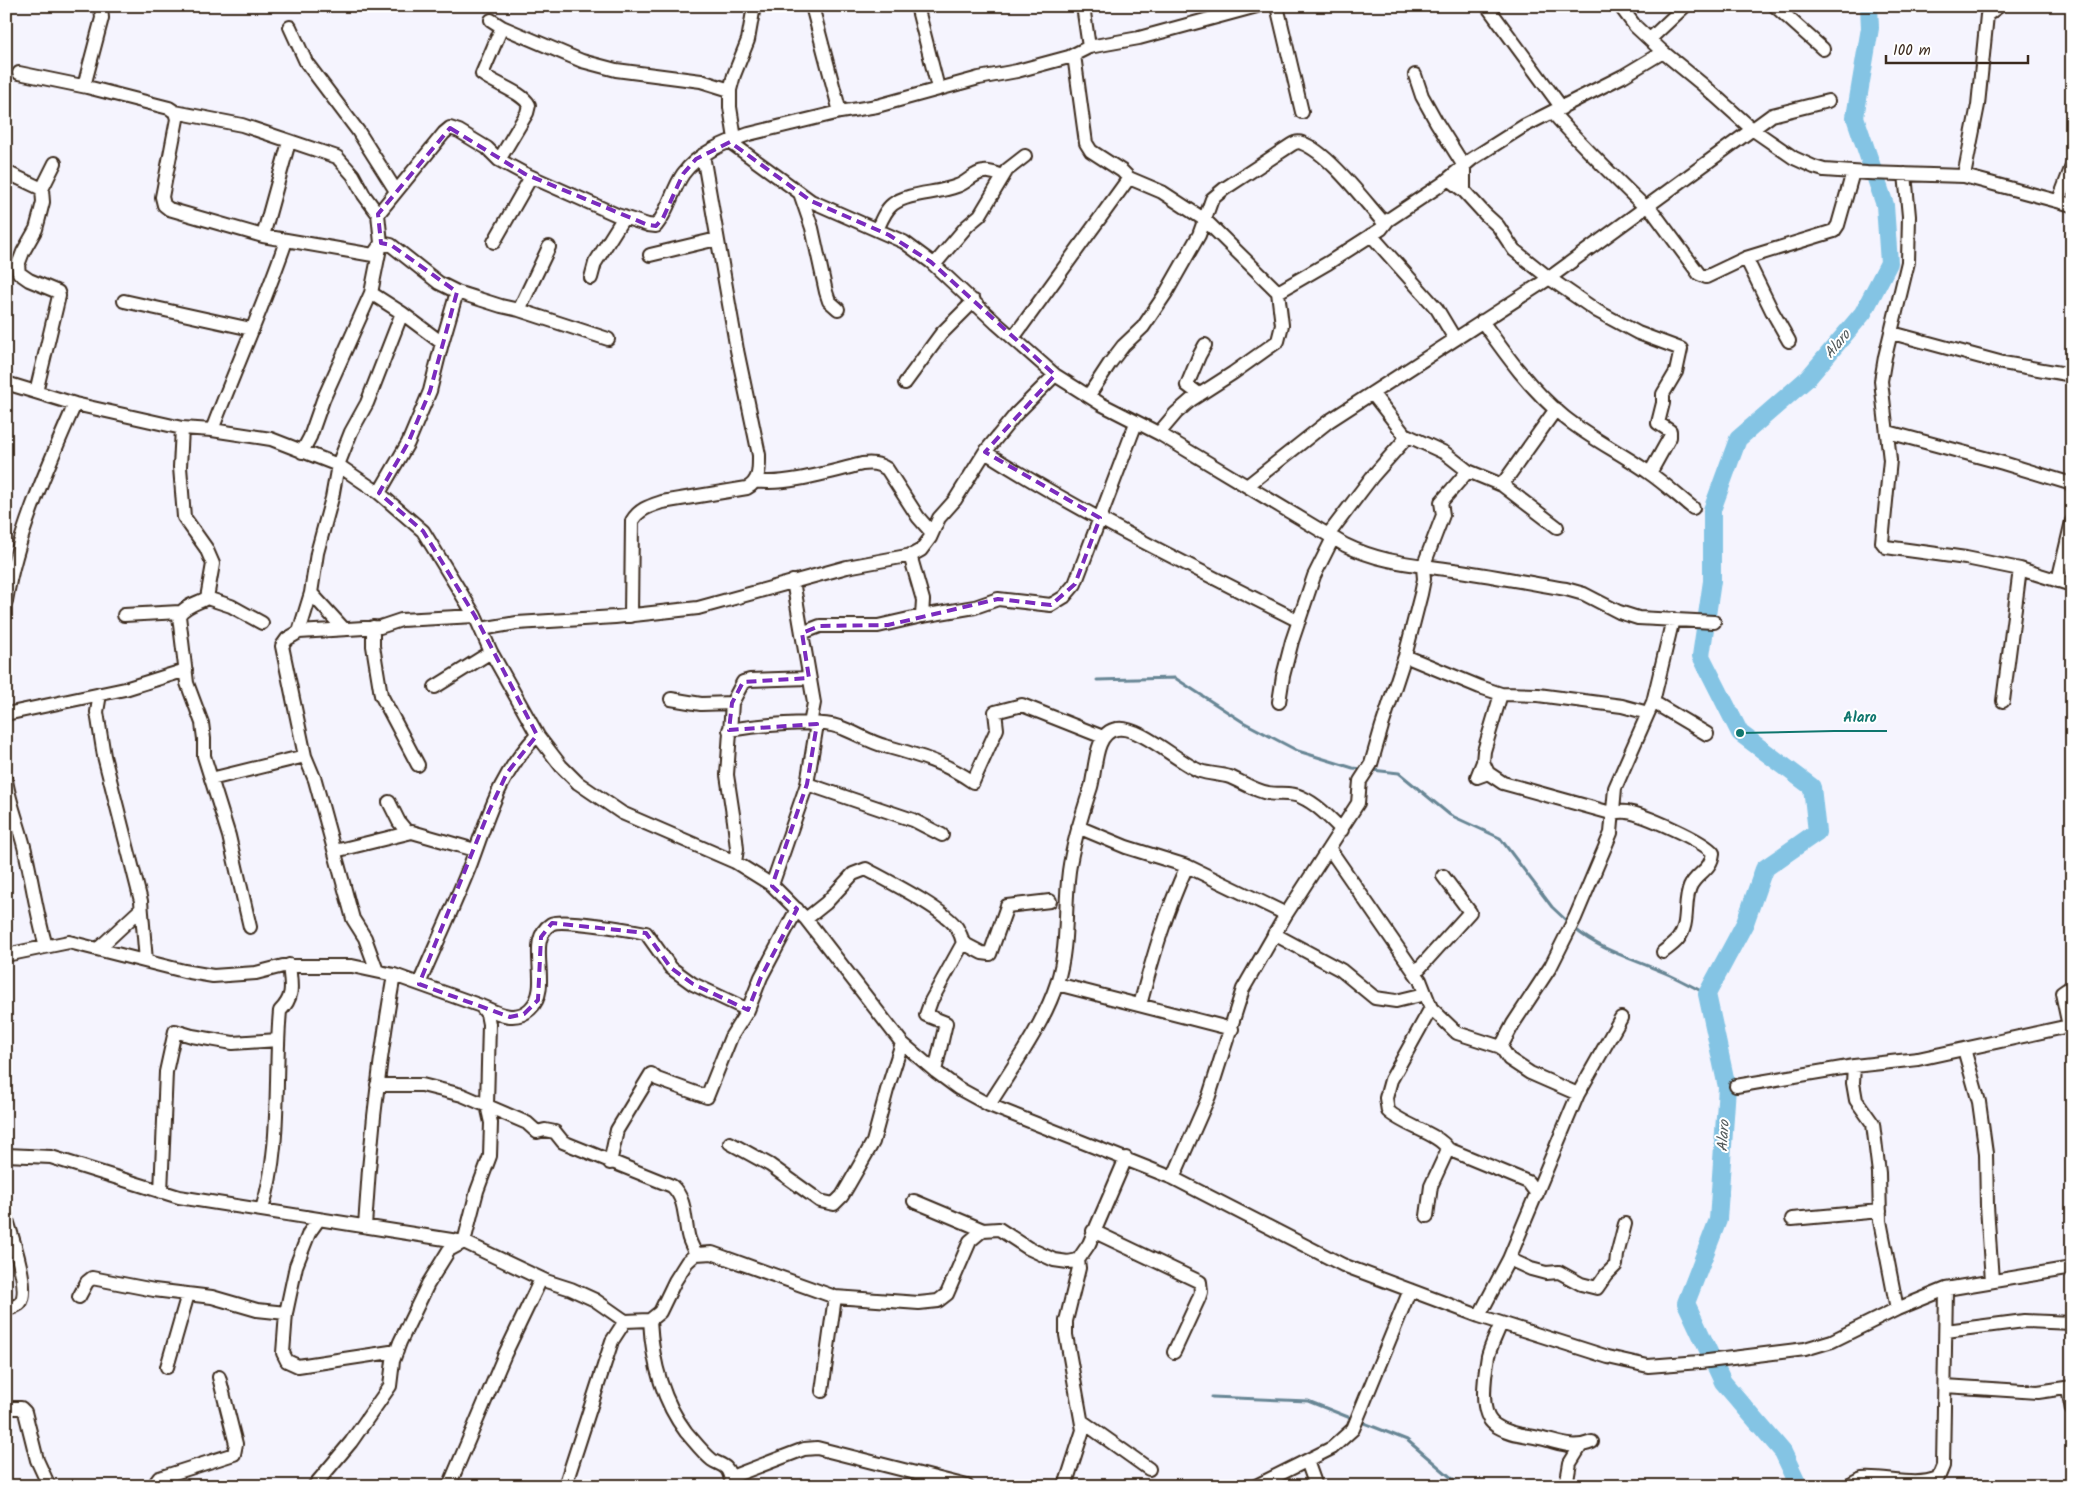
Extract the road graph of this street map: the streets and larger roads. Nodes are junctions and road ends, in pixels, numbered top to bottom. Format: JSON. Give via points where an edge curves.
{"nodes":[{"id":1,"x":101,"y":6,"type":"edge"},
{"id":2,"x":754,"y":6,"type":"edge"},
{"id":3,"x":812,"y":6,"type":"edge"},
{"id":4,"x":917,"y":6,"type":"edge"},
{"id":5,"x":1083,"y":6,"type":"edge"},
{"id":6,"x":1257,"y":6,"type":"edge"},
{"id":7,"x":1277,"y":6,"type":"edge"},
{"id":8,"x":1488,"y":6,"type":"edge"},
{"id":9,"x":1620,"y":6,"type":"edge"},
{"id":10,"x":1685,"y":6,"type":"edge"},
{"id":11,"x":1775,"y":6,"type":"edge"},
{"id":12,"x":1999,"y":6,"type":"edge"},
{"id":13,"x":1984,"y":11,"type":"edge"},
{"id":14,"x":290,"y":27,"type":"dead end"},
{"id":15,"x":1650,"y":39,"type":"junction"},
{"id":16,"x":1089,"y":48,"type":"junction"},
{"id":17,"x":1823,"y":49,"type":"dead end"},
{"id":18,"x":1663,"y":52,"type":"junction"},
{"id":19,"x":1074,"y":55,"type":"junction"},
{"id":20,"x":18,"y":74,"type":"dead end"},
{"id":21,"x":1414,"y":75,"type":"dead end"},
{"id":22,"x":84,"y":86,"type":"junction"},
{"id":23,"x":938,"y":88,"type":"junction"},
{"id":24,"x":730,"y":90,"type":"junction"},
{"id":25,"x":1828,"y":101,"type":"dead end"},
{"id":26,"x":1557,"y":110,"type":"junction"},
{"id":27,"x":175,"y":112,"type":"junction"},
{"id":28,"x":840,"y":112,"type":"junction"},
{"id":29,"x":1302,"y":112,"type":"dead end"},
{"id":30,"x":1752,"y":129,"type":"junction"},
{"id":31,"x":732,"y":140,"type":"junction"},
{"id":32,"x":289,"y":142,"type":"junction"},
{"id":33,"x":703,"y":155,"type":"junction"},
{"id":34,"x":1025,"y":156,"type":"dead end"},
{"id":35,"x":499,"y":160,"type":"junction"},
{"id":36,"x":56,"y":163,"type":"dead end"},
{"id":37,"x":1464,"y":166,"type":"junction"},
{"id":38,"x":2072,"y":166,"type":"edge"},
{"id":39,"x":6,"y":172,"type":"edge"},
{"id":40,"x":1852,"y":172,"type":"junction"},
{"id":41,"x":1905,"y":174,"type":"junction"},
{"id":42,"x":1003,"y":176,"type":"junction"},
{"id":43,"x":1964,"y":176,"type":"junction"},
{"id":44,"x":531,"y":177,"type":"junction"},
{"id":45,"x":1129,"y":178,"type":"junction"},
{"id":46,"x":1448,"y":179,"type":"junction"},
{"id":47,"x":42,"y":189,"type":"junction"},
{"id":48,"x":1464,"y":190,"type":"junction"},
{"id":49,"x":396,"y":191,"type":"junction"},
{"id":50,"x":800,"y":193,"type":"junction"},
{"id":51,"x":2059,"y":200,"type":"junction"},
{"id":52,"x":2072,"y":205,"type":"edge"},
{"id":53,"x":1647,"y":206,"type":"junction"},
{"id":54,"x":378,"y":214,"type":"junction"},
{"id":55,"x":624,"y":217,"type":"junction"},
{"id":56,"x":1205,"y":220,"type":"junction"},
{"id":57,"x":1385,"y":224,"type":"junction"},
{"id":58,"x":876,"y":230,"type":"junction"},
{"id":59,"x":1371,"y":235,"type":"junction"},
{"id":60,"x":263,"y":236,"type":"junction"},
{"id":61,"x":717,"y":239,"type":"junction"},
{"id":62,"x":286,"y":241,"type":"junction"},
{"id":63,"x":494,"y":242,"type":"dead end"},
{"id":64,"x":381,"y":243,"type":"junction"},
{"id":65,"x":549,"y":246,"type":"dead end"},
{"id":66,"x":650,"y":255,"type":"dead end"},
{"id":67,"x":1746,"y":258,"type":"junction"},
{"id":68,"x":934,"y":265,"type":"junction"},
{"id":69,"x":592,"y":278,"type":"dead end"},
{"id":70,"x":1549,"y":278,"type":"junction"},
{"id":71,"x":457,"y":292,"type":"junction"},
{"id":72,"x":1278,"y":292,"type":"junction"},
{"id":73,"x":371,"y":293,"type":"junction"},
{"id":74,"x":124,"y":301,"type":"dead end"},
{"id":75,"x":974,"y":302,"type":"junction"},
{"id":76,"x":838,"y":308,"type":"dead end"},
{"id":77,"x":519,"y":310,"type":"junction"},
{"id":78,"x":402,"y":313,"type":"junction"},
{"id":79,"x":1482,"y":321,"type":"junction"},
{"id":80,"x":251,"y":329,"type":"junction"},
{"id":81,"x":1892,"y":333,"type":"junction"},
{"id":82,"x":1013,"y":338,"type":"junction"},
{"id":83,"x":608,"y":339,"type":"dead end"},
{"id":84,"x":1455,"y":339,"type":"junction"},
{"id":85,"x":1789,"y":341,"type":"dead end"},
{"id":86,"x":442,"y":343,"type":"junction"},
{"id":87,"x":1205,"y":345,"type":"dead end"},
{"id":88,"x":1055,"y":375,"type":"junction"},
{"id":89,"x":2072,"y":375,"type":"edge"},
{"id":90,"x":6,"y":383,"type":"edge"},
{"id":91,"x":904,"y":383,"type":"dead end"},
{"id":92,"x":36,"y":392,"type":"junction"},
{"id":93,"x":1372,"y":393,"type":"junction"},
{"id":94,"x":1199,"y":394,"type":"junction"},
{"id":95,"x":1089,"y":395,"type":"junction"},
{"id":96,"x":74,"y":404,"type":"junction"},
{"id":97,"x":1556,"y":410,"type":"junction"},
{"id":98,"x":1136,"y":423,"type":"junction"},
{"id":99,"x":182,"y":428,"type":"junction"},
{"id":100,"x":212,"y":430,"type":"junction"},
{"id":101,"x":1888,"y":432,"type":"junction"},
{"id":102,"x":1159,"y":433,"type":"junction"},
{"id":103,"x":1408,"y":436,"type":"junction"},
{"id":104,"x":302,"y":452,"type":"junction"},
{"id":105,"x":985,"y":452,"type":"junction"},
{"id":106,"x":338,"y":465,"type":"junction"},
{"id":107,"x":1468,"y":471,"type":"junction"},
{"id":108,"x":1650,"y":473,"type":"junction"},
{"id":109,"x":756,"y":480,"type":"junction"},
{"id":110,"x":1502,"y":484,"type":"junction"},
{"id":111,"x":2072,"y":484,"type":"edge"},
{"id":112,"x":1247,"y":486,"type":"junction"},
{"id":113,"x":379,"y":492,"type":"junction"},
{"id":114,"x":1693,"y":508,"type":"dead end"},
{"id":115,"x":1100,"y":518,"type":"junction"},
{"id":116,"x":2072,"y":521,"type":"edge"},
{"id":117,"x":1557,"y":527,"type":"dead end"},
{"id":118,"x":932,"y":532,"type":"junction"},
{"id":119,"x":1330,"y":537,"type":"junction"},
{"id":120,"x":910,"y":555,"type":"junction"},
{"id":121,"x":1423,"y":567,"type":"junction"},
{"id":122,"x":2020,"y":569,"type":"junction"},
{"id":123,"x":793,"y":581,"type":"junction"},
{"id":124,"x":2058,"y":581,"type":"junction"},
{"id":125,"x":2072,"y":585,"type":"edge"},
{"id":126,"x":311,"y":593,"type":"junction"},
{"id":127,"x":207,"y":598,"type":"junction"},
{"id":128,"x":6,"y":600,"type":"edge"},
{"id":129,"x":180,"y":612,"type":"junction"},
{"id":130,"x":124,"y":615,"type":"dead end"},
{"id":131,"x":475,"y":616,"type":"junction"},
{"id":132,"x":631,"y":616,"type":"junction"},
{"id":133,"x":922,"y":616,"type":"junction"},
{"id":134,"x":1673,"y":619,"type":"junction"},
{"id":135,"x":1299,"y":621,"type":"junction"},
{"id":136,"x":1714,"y":622,"type":"dead end"},
{"id":137,"x":262,"y":623,"type":"dead end"},
{"id":138,"x":373,"y":627,"type":"junction"},
{"id":139,"x":343,"y":628,"type":"junction"},
{"id":140,"x":481,"y":629,"type":"junction"},
{"id":141,"x":299,"y":632,"type":"junction"},
{"id":142,"x":802,"y":633,"type":"junction"},
{"id":143,"x":491,"y":652,"type":"junction"},
{"id":144,"x":1405,"y":656,"type":"junction"},
{"id":145,"x":186,"y":670,"type":"junction"},
{"id":146,"x":809,"y":678,"type":"junction"},
{"id":147,"x":435,"y":687,"type":"dead end"},
{"id":148,"x":100,"y":694,"type":"junction"},
{"id":149,"x":1501,"y":694,"type":"junction"},
{"id":150,"x":671,"y":699,"type":"dead end"},
{"id":151,"x":2003,"y":701,"type":"dead end"},
{"id":152,"x":1279,"y":702,"type":"dead end"},
{"id":153,"x":732,"y":703,"type":"junction"},
{"id":154,"x":1650,"y":708,"type":"junction"},
{"id":155,"x":6,"y":714,"type":"edge"},
{"id":156,"x":814,"y":724,"type":"junction"},
{"id":157,"x":729,"y":730,"type":"junction"},
{"id":158,"x":537,"y":734,"type":"junction"},
{"id":159,"x":1708,"y":734,"type":"dead end"},
{"id":160,"x":1103,"y":738,"type":"junction"},
{"id":161,"x":305,"y":756,"type":"junction"},
{"id":162,"x":418,"y":765,"type":"dead end"},
{"id":163,"x":210,"y":779,"type":"junction"},
{"id":164,"x":6,"y":780,"type":"edge"},
{"id":165,"x":807,"y":784,"type":"junction"},
{"id":166,"x":389,"y":802,"type":"dead end"},
{"id":167,"x":1611,"y":812,"type":"junction"},
{"id":168,"x":1078,"y":827,"type":"junction"},
{"id":169,"x":1342,"y":830,"type":"junction"},
{"id":170,"x":408,"y":833,"type":"junction"},
{"id":171,"x":942,"y":835,"type":"dead end"},
{"id":172,"x":1329,"y":848,"type":"junction"},
{"id":173,"x":335,"y":850,"type":"junction"},
{"id":174,"x":475,"y":850,"type":"junction"},
{"id":175,"x":735,"y":862,"type":"junction"},
{"id":176,"x":1187,"y":866,"type":"junction"},
{"id":177,"x":1443,"y":876,"type":"dead end"},
{"id":178,"x":772,"y":886,"type":"junction"},
{"id":179,"x":1050,"y":901,"type":"dead end"},
{"id":180,"x":141,"y":909,"type":"junction"},
{"id":181,"x":797,"y":909,"type":"junction"},
{"id":182,"x":1285,"y":916,"type":"junction"},
{"id":183,"x":806,"y":919,"type":"junction"},
{"id":184,"x":250,"y":927,"type":"dead end"},
{"id":185,"x":1274,"y":934,"type":"junction"},
{"id":186,"x":963,"y":943,"type":"junction"},
{"id":187,"x":46,"y":946,"type":"junction"},
{"id":188,"x":98,"y":949,"type":"junction"},
{"id":189,"x":1663,"y":952,"type":"dead end"},
{"id":190,"x":6,"y":955,"type":"edge"},
{"id":191,"x":146,"y":961,"type":"junction"},
{"id":192,"x":289,"y":966,"type":"junction"},
{"id":193,"x":377,"y":971,"type":"junction"},
{"id":194,"x":1415,"y":973,"type":"junction"},
{"id":195,"x":394,"y":975,"type":"junction"},
{"id":196,"x":419,"y":984,"type":"junction"},
{"id":197,"x":1057,"y":984,"type":"junction"},
{"id":198,"x":2072,"y":986,"type":"edge"},
{"id":199,"x":1425,"y":994,"type":"junction"},
{"id":200,"x":1140,"y":1005,"type":"junction"},
{"id":201,"x":480,"y":1006,"type":"junction"},
{"id":202,"x":1431,"y":1008,"type":"junction"},
{"id":203,"x":748,"y":1010,"type":"junction"},
{"id":204,"x":500,"y":1014,"type":"junction"},
{"id":205,"x":1621,"y":1018,"type":"dead end"},
{"id":206,"x":489,"y":1024,"type":"junction"},
{"id":207,"x":2070,"y":1027,"type":"edge"},
{"id":208,"x":1232,"y":1029,"type":"junction"},
{"id":209,"x":278,"y":1040,"type":"junction"},
{"id":210,"x":902,"y":1043,"type":"junction"},
{"id":211,"x":1501,"y":1047,"type":"junction"},
{"id":212,"x":1964,"y":1049,"type":"junction"},
{"id":213,"x":1854,"y":1066,"type":"junction"},
{"id":214,"x":935,"y":1071,"type":"junction"},
{"id":215,"x":377,"y":1084,"type":"junction"},
{"id":216,"x":1736,"y":1086,"type":"dead end"},
{"id":217,"x":1578,"y":1094,"type":"junction"},
{"id":218,"x":487,"y":1105,"type":"junction"},
{"id":219,"x":990,"y":1105,"type":"junction"},
{"id":220,"x":730,"y":1143,"type":"dead end"},
{"id":221,"x":1448,"y":1149,"type":"junction"},
{"id":222,"x":6,"y":1155,"type":"edge"},
{"id":223,"x":1126,"y":1158,"type":"junction"},
{"id":224,"x":610,"y":1163,"type":"junction"},
{"id":225,"x":1173,"y":1178,"type":"junction"},
{"id":226,"x":161,"y":1192,"type":"junction"},
{"id":227,"x":1537,"y":1194,"type":"junction"},
{"id":228,"x":914,"y":1201,"type":"dead end"},
{"id":229,"x":262,"y":1209,"type":"junction"},
{"id":230,"x":1880,"y":1211,"type":"junction"},
{"id":231,"x":1427,"y":1216,"type":"dead end"},
{"id":232,"x":6,"y":1217,"type":"edge"},
{"id":233,"x":320,"y":1219,"type":"junction"},
{"id":234,"x":1792,"y":1219,"type":"dead end"},
{"id":235,"x":1625,"y":1224,"type":"dead end"},
{"id":236,"x":365,"y":1226,"type":"junction"},
{"id":237,"x":983,"y":1230,"type":"junction"},
{"id":238,"x":1093,"y":1231,"type":"junction"},
{"id":239,"x":464,"y":1242,"type":"junction"},
{"id":240,"x":696,"y":1254,"type":"junction"},
{"id":241,"x":1509,"y":1259,"type":"junction"},
{"id":242,"x":1078,"y":1260,"type":"junction"},
{"id":243,"x":2072,"y":1268,"type":"edge"},
{"id":244,"x":541,"y":1279,"type":"junction"},
{"id":245,"x":1992,"y":1281,"type":"junction"},
{"id":246,"x":1946,"y":1289,"type":"junction"},
{"id":247,"x":1410,"y":1290,"type":"junction"},
{"id":248,"x":188,"y":1294,"type":"junction"},
{"id":249,"x":79,"y":1297,"type":"dead end"},
{"id":250,"x":835,"y":1298,"type":"junction"},
{"id":251,"x":1897,"y":1309,"type":"junction"},
{"id":252,"x":6,"y":1310,"type":"edge"},
{"id":253,"x":286,"y":1313,"type":"junction"},
{"id":254,"x":1479,"y":1316,"type":"junction"},
{"id":255,"x":650,"y":1320,"type":"junction"},
{"id":256,"x":625,"y":1321,"type":"junction"},
{"id":257,"x":1501,"y":1323,"type":"junction"},
{"id":258,"x":2072,"y":1323,"type":"edge"},
{"id":259,"x":1946,"y":1331,"type":"junction"},
{"id":260,"x":397,"y":1351,"type":"junction"},
{"id":261,"x":1174,"y":1352,"type":"dead end"},
{"id":262,"x":167,"y":1367,"type":"dead end"},
{"id":263,"x":219,"y":1377,"type":"dead end"},
{"id":264,"x":1945,"y":1386,"type":"junction"},
{"id":265,"x":2070,"y":1388,"type":"edge"},
{"id":266,"x":822,"y":1391,"type":"dead end"},
{"id":267,"x":6,"y":1408,"type":"edge"},
{"id":268,"x":2072,"y":1410,"type":"edge"},
{"id":269,"x":1083,"y":1422,"type":"junction"},
{"id":270,"x":1308,"y":1461,"type":"junction"},
{"id":271,"x":1149,"y":1468,"type":"dead end"},
{"id":272,"x":732,"y":1481,"type":"edge"},
{"id":273,"x":49,"y":1486,"type":"edge"},
{"id":274,"x":153,"y":1486,"type":"edge"},
{"id":275,"x":314,"y":1486,"type":"edge"},
{"id":276,"x":449,"y":1486,"type":"edge"},
{"id":277,"x":565,"y":1486,"type":"edge"},
{"id":278,"x":967,"y":1486,"type":"edge"},
{"id":279,"x":1065,"y":1486,"type":"edge"},
{"id":280,"x":1256,"y":1486,"type":"edge"},
{"id":281,"x":1316,"y":1486,"type":"edge"},
{"id":282,"x":1566,"y":1486,"type":"edge"},
{"id":283,"x":1848,"y":1486,"type":"edge"}],
"edges":[{"from":1,"to":22,"type":"street","via":[[102,18]]},
{"from":2,"to":24,"type":"street","via":[[748,40]]},
{"from":3,"to":28,"type":"street"},
{"from":4,"to":23,"type":"street"},
{"from":5,"to":16,"type":"street"},
{"from":6,"to":16,"type":"street"},
{"from":7,"to":29,"type":"street"},
{"from":8,"to":26,"type":"street"},
{"from":9,"to":15,"type":"street"},
{"from":10,"to":15,"type":"street"},
{"from":11,"to":17,"type":"street"},
{"from":12,"to":13,"type":"street"},
{"from":13,"to":43,"type":"street","via":[[1978,105]]},
{"from":14,"to":49,"type":"street","via":[[306,62],[358,131]]},
{"from":15,"to":18,"type":"street"},
{"from":16,"to":19,"type":"street"},
{"from":18,"to":26,"type":"street"},
{"from":18,"to":30,"type":"street"},
{"from":19,"to":23,"type":"street"},
{"from":19,"to":45,"type":"street","via":[[1086,143],[1091,151]]},
{"from":20,"to":22,"type":"street"},
{"from":21,"to":37,"type":"street","via":[[1422,96]]},
{"from":22,"to":27,"type":"street"},
{"from":23,"to":28,"type":"street","via":[[877,106]]},
{"from":24,"to":31,"type":"street"},
{"from":24,"to":35,"type":"street","via":[[582,61],[496,24],[482,74],[523,97],[529,105]]},
{"from":25,"to":30,"type":"street","via":[[1772,115]]},
{"from":26,"to":37,"type":"street","via":[[1524,126]]},
{"from":26,"to":53,"type":"street","via":[[1589,154]]},
{"from":27,"to":32,"type":"street","via":[[242,125]]},
{"from":27,"to":60,"type":"street","via":[[177,119],[162,197],[164,205]]},
{"from":28,"to":31,"type":"street"},
{"from":30,"to":40,"type":"street","via":[[1794,158],[1814,167]]},
{"from":30,"to":53,"type":"street"},
{"from":31,"to":33,"type":"street"},
{"from":31,"to":50,"type":"street"},
{"from":32,"to":54,"type":"street","via":[[337,157]]},
{"from":32,"to":60,"type":"street"},
{"from":33,"to":55,"type":"street","via":[[683,174],[663,218],[656,226]]},
{"from":33,"to":61,"type":"street"},
{"from":34,"to":42,"type":"street"},
{"from":35,"to":44,"type":"street"},
{"from":35,"to":49,"type":"street","via":[[487,148],[450,128]]},
{"from":36,"to":47,"type":"street"},
{"from":37,"to":46,"type":"street"},
{"from":37,"to":48,"type":"street"},
{"from":38,"to":51,"type":"street"},
{"from":39,"to":47,"type":"street"},
{"from":40,"to":41,"type":"street"},
{"from":40,"to":67,"type":"street","via":[[1834,231]]},
{"from":41,"to":43,"type":"street"},
{"from":41,"to":81,"type":"street","via":[[1909,216],[1908,262]]},
{"from":42,"to":58,"type":"street","via":[[983,172],[950,189],[904,199],[892,205]]},
{"from":42,"to":68,"type":"street","via":[[980,215]]},
{"from":43,"to":51,"type":"street"},
{"from":44,"to":55,"type":"street"},
{"from":44,"to":63,"type":"street"},
{"from":45,"to":56,"type":"street","via":[[1162,192]]},
{"from":45,"to":82,"type":"street"},
{"from":46,"to":48,"type":"street"},
{"from":46,"to":57,"type":"street"},
{"from":47,"to":92,"type":"street","via":[[43,202],[36,229],[18,265],[19,273],[58,292],[60,300]]},
{"from":48,"to":70,"type":"street","via":[[1498,226],[1514,250]]},
{"from":49,"to":54,"type":"street"},
{"from":50,"to":58,"type":"street"},
{"from":50,"to":76,"type":"street","via":[[812,228],[826,292],[829,301]]},
{"from":51,"to":52,"type":"street"},
{"from":53,"to":67,"type":"street","via":[[1699,274],[1712,275]]},
{"from":53,"to":70,"type":"street"},
{"from":54,"to":64,"type":"street"},
{"from":55,"to":69,"type":"street","via":[[596,263]]},
{"from":56,"to":57,"type":"street","via":[[1216,194],[1297,142],[1326,158]]},
{"from":56,"to":72,"type":"street"},
{"from":56,"to":95,"type":"street","via":[[1166,293],[1143,327],[1110,362]]},
{"from":57,"to":59,"type":"street"},
{"from":58,"to":68,"type":"street","via":[[904,242]]},
{"from":59,"to":72,"type":"street"},
{"from":59,"to":84,"type":"street","via":[[1437,309]]},
{"from":60,"to":62,"type":"street"},
{"from":61,"to":66,"type":"street"},
{"from":61,"to":109,"type":"street","via":[[759,455],[760,470]]},
{"from":62,"to":64,"type":"street","via":[[373,255]]},
{"from":62,"to":80,"type":"street"},
{"from":64,"to":71,"type":"street","via":[[391,245]]},
{"from":64,"to":73,"type":"street"},
{"from":65,"to":77,"type":"street"},
{"from":67,"to":85,"type":"street"},
{"from":68,"to":75,"type":"street"},
{"from":70,"to":79,"type":"street"},
{"from":70,"to":108,"type":"street","via":[[1597,311],[1638,333],[1681,349],[1676,372],[1663,394],[1658,423],[1668,429],[1670,437]]},
{"from":71,"to":77,"type":"street"},
{"from":71,"to":86,"type":"street"},
{"from":72,"to":94,"type":"street","via":[[1282,324],[1278,341]]},
{"from":73,"to":78,"type":"street"},
{"from":73,"to":104,"type":"street"},
{"from":74,"to":80,"type":"street"},
{"from":75,"to":82,"type":"street"},
{"from":75,"to":91,"type":"street","via":[[941,334]]},
{"from":77,"to":83,"type":"street"},
{"from":78,"to":86,"type":"street"},
{"from":78,"to":106,"type":"street","via":[[367,403]]},
{"from":79,"to":84,"type":"street"},
{"from":79,"to":97,"type":"street","via":[[1510,361]]},
{"from":80,"to":100,"type":"street"},
{"from":81,"to":89,"type":"street","via":[[2003,363]]},
{"from":81,"to":101,"type":"street","via":[[1881,381]]},
{"from":82,"to":88,"type":"street"},
{"from":84,"to":93,"type":"street"},
{"from":86,"to":113,"type":"street","via":[[430,391],[417,424]]},
{"from":87,"to":94,"type":"street","via":[[1187,385]]},
{"from":88,"to":95,"type":"street"},
{"from":88,"to":105,"type":"street","via":[[1016,414]]},
{"from":90,"to":92,"type":"street"},
{"from":92,"to":96,"type":"street"},
{"from":93,"to":103,"type":"street"},
{"from":93,"to":112,"type":"street","via":[[1329,421]]},
{"from":94,"to":102,"type":"street"},
{"from":95,"to":98,"type":"street"},
{"from":96,"to":99,"type":"street"},
{"from":96,"to":128,"type":"street","via":[[42,481],[10,577]]},
{"from":97,"to":108,"type":"street","via":[[1576,427]]},
{"from":97,"to":110,"type":"street"},
{"from":98,"to":102,"type":"street"},
{"from":98,"to":115,"type":"street"},
{"from":99,"to":100,"type":"street"},
{"from":99,"to":127,"type":"street","via":[[180,467],[184,517],[213,564]]},
{"from":100,"to":104,"type":"street","via":[[270,439]]},
{"from":101,"to":111,"type":"street"},
{"from":101,"to":122,"type":"street","via":[[1890,460],[1884,546]]},
{"from":102,"to":112,"type":"street"},
{"from":103,"to":107,"type":"street","via":[[1445,453]]},
{"from":103,"to":119,"type":"street","via":[[1372,477]]},
{"from":104,"to":106,"type":"street"},
{"from":105,"to":115,"type":"street","via":[[1042,488]]},
{"from":105,"to":118,"type":"street"},
{"from":106,"to":113,"type":"street"},
{"from":106,"to":126,"type":"street"},
{"from":107,"to":110,"type":"street"},
{"from":107,"to":121,"type":"street","via":[[1441,502],[1443,515]]},
{"from":108,"to":114,"type":"street"},
{"from":109,"to":118,"type":"street","via":[[766,482],[794,478],[862,464],[881,465]]},
{"from":109,"to":132,"type":"street","via":[[747,488],[662,502],[636,514],[632,521]]},
{"from":110,"to":117,"type":"street"},
{"from":112,"to":119,"type":"street"},
{"from":113,"to":131,"type":"street","via":[[423,531]]},
{"from":115,"to":133,"type":"street","via":[[1075,584],[1064,598],[1050,605],[998,599],[974,607]]},
{"from":115,"to":135,"type":"street"},
{"from":116,"to":124,"type":"street"},
{"from":118,"to":120,"type":"street","via":[[921,550]]},
{"from":119,"to":121,"type":"street","via":[[1368,556]]},
{"from":119,"to":135,"type":"street"},
{"from":120,"to":123,"type":"street"},
{"from":120,"to":133,"type":"street","via":[[923,600]]},
{"from":121,"to":134,"type":"street","via":[[1566,589],[1638,618]]},
{"from":121,"to":144,"type":"street","via":[[1421,594]]},
{"from":122,"to":124,"type":"street"},
{"from":122,"to":151,"type":"street"},
{"from":123,"to":132,"type":"street","via":[[698,608]]},
{"from":123,"to":142,"type":"street"},
{"from":124,"to":125,"type":"street"},
{"from":126,"to":139,"type":"street"},
{"from":126,"to":141,"type":"street"},
{"from":127,"to":129,"type":"street"},
{"from":127,"to":137,"type":"street","via":[[231,606]]},
{"from":129,"to":130,"type":"street"},
{"from":129,"to":145,"type":"street"},
{"from":131,"to":138,"type":"street","via":[[401,620]]},
{"from":131,"to":140,"type":"street"},
{"from":132,"to":140,"type":"street","via":[[517,623]]},
{"from":133,"to":142,"type":"street","via":[[878,626],[820,626]]},
{"from":134,"to":136,"type":"street"},
{"from":134,"to":154,"type":"street"},
{"from":135,"to":152,"type":"street","via":[[1285,667]]},
{"from":138,"to":139,"type":"street"},
{"from":138,"to":162,"type":"street","via":[[381,694]]},
{"from":139,"to":141,"type":"street"},
{"from":140,"to":143,"type":"street"},
{"from":141,"to":161,"type":"street","via":[[282,646]]},
{"from":142,"to":146,"type":"street"},
{"from":143,"to":147,"type":"street"},
{"from":143,"to":158,"type":"street"},
{"from":144,"to":149,"type":"street"},
{"from":144,"to":169,"type":"street","via":[[1372,764],[1360,781],[1358,803]]},
{"from":145,"to":148,"type":"street"},
{"from":145,"to":163,"type":"street","via":[[187,683],[202,723],[204,756]]},
{"from":146,"to":153,"type":"street","via":[[742,682]]},
{"from":146,"to":156,"type":"street"},
{"from":148,"to":155,"type":"street"},
{"from":148,"to":180,"type":"street","via":[[97,712],[104,756]]},
{"from":149,"to":154,"type":"street","via":[[1538,694]]},
{"from":149,"to":167,"type":"street","via":[[1484,751],[1485,768],[1504,783]]},
{"from":150,"to":153,"type":"street","via":[[701,704]]},
{"from":153,"to":157,"type":"street"},
{"from":154,"to":159,"type":"street"},
{"from":154,"to":167,"type":"street","via":[[1615,788]]},
{"from":156,"to":157,"type":"street"},
{"from":156,"to":160,"type":"street","via":[[838,726],[872,742],[940,763],[973,782],[997,729],[995,712],[1022,705]]},
{"from":156,"to":165,"type":"street"},
{"from":157,"to":175,"type":"street","via":[[727,774],[737,849]]},
{"from":158,"to":174,"type":"street","via":[[507,773]]},
{"from":158,"to":175,"type":"street","via":[[578,783],[622,813]]},
{"from":160,"to":168,"type":"street"},
{"from":160,"to":169,"type":"street","via":[[1116,729],[1122,729],[1152,741],[1201,771],[1229,777],[1268,793],[1303,797]]},
{"from":161,"to":163,"type":"street"},
{"from":161,"to":173,"type":"street"},
{"from":163,"to":184,"type":"street","via":[[229,836]]},
{"from":164,"to":187,"type":"street"},
{"from":165,"to":171,"type":"street","via":[[913,820]]},
{"from":165,"to":178,"type":"street"},
{"from":166,"to":170,"type":"street"},
{"from":167,"to":189,"type":"street","via":[[1628,812],[1654,822],[1708,847],[1713,853],[1712,863],[1690,885],[1684,930],[1678,940]]},
{"from":167,"to":211,"type":"street","via":[[1610,833],[1575,918],[1551,966]]},
{"from":168,"to":176,"type":"street","via":[[1126,847]]},
{"from":168,"to":197,"type":"street","via":[[1070,871],[1066,942]]},
{"from":169,"to":172,"type":"street"},
{"from":170,"to":173,"type":"street"},
{"from":170,"to":174,"type":"street"},
{"from":172,"to":182,"type":"street"},
{"from":172,"to":194,"type":"street"},
{"from":173,"to":193,"type":"street","via":[[353,919]]},
{"from":174,"to":196,"type":"street"},
{"from":175,"to":178,"type":"street"},
{"from":176,"to":182,"type":"street"},
{"from":176,"to":200,"type":"street","via":[[1157,942]]},
{"from":177,"to":194,"type":"street","via":[[1470,912]]},
{"from":178,"to":181,"type":"street"},
{"from":179,"to":186,"type":"street","via":[[1007,906],[990,954]]},
{"from":180,"to":188,"type":"street"},
{"from":180,"to":191,"type":"street"},
{"from":181,"to":183,"type":"street"},
{"from":181,"to":203,"type":"street","via":[[760,977]]},
{"from":182,"to":185,"type":"street"},
{"from":183,"to":186,"type":"street","via":[[853,874],[866,869],[949,920],[957,928]]},
{"from":183,"to":210,"type":"street"},
{"from":185,"to":199,"type":"street","via":[[1341,970],[1375,998],[1396,1001]]},
{"from":185,"to":208,"type":"street","via":[[1243,989]]},
{"from":186,"to":214,"type":"street","via":[[926,1015],[946,1023]]},
{"from":187,"to":188,"type":"street","via":[[69,942]]},
{"from":187,"to":190,"type":"street"},
{"from":188,"to":191,"type":"street"},
{"from":191,"to":192,"type":"street","via":[[213,976],[256,973]]},
{"from":192,"to":193,"type":"street","via":[[352,966]]},
{"from":192,"to":209,"type":"street","via":[[289,1002],[280,1011]]},
{"from":193,"to":195,"type":"street"},
{"from":194,"to":199,"type":"street"},
{"from":195,"to":196,"type":"street"},
{"from":195,"to":215,"type":"street"},
{"from":196,"to":201,"type":"street"},
{"from":197,"to":200,"type":"street"},
{"from":197,"to":219,"type":"street","via":[[1044,1014]]},
{"from":198,"to":207,"type":"street","via":[[2062,993]]},
{"from":199,"to":202,"type":"street"},
{"from":200,"to":208,"type":"street"},
{"from":201,"to":204,"type":"street"},
{"from":201,"to":206,"type":"street","via":[[487,1014]]},
{"from":202,"to":211,"type":"street","via":[[1457,1033]]},
{"from":202,"to":221,"type":"street","via":[[1391,1080],[1386,1098],[1388,1111],[1398,1120],[1443,1142]]},
{"from":203,"to":204,"type":"street","via":[[693,984],[671,968],[646,933],[552,923],[541,937],[541,992],[538,1000],[524,1014],[510,1017]]},
{"from":203,"to":224,"type":"street","via":[[731,1037],[707,1097],[651,1074],[617,1130]]},
{"from":204,"to":206,"type":"street"},
{"from":205,"to":217,"type":"street"},
{"from":206,"to":218,"type":"street"},
{"from":207,"to":212,"type":"street"},
{"from":208,"to":225,"type":"street","via":[[1209,1096]]},
{"from":209,"to":226,"type":"street","via":[[233,1043],[176,1031],[166,1072]]},
{"from":209,"to":229,"type":"street","via":[[273,1143],[268,1189]]},
{"from":210,"to":214,"type":"street"},
{"from":210,"to":220,"type":"street","via":[[886,1090],[874,1142],[834,1204],[820,1201],[770,1165]]},
{"from":211,"to":217,"type":"street","via":[[1509,1059],[1530,1073]]},
{"from":212,"to":213,"type":"street","via":[[1918,1059]]},
{"from":212,"to":245,"type":"street","via":[[1979,1102],[1986,1153]]},
{"from":213,"to":216,"type":"street"},
{"from":213,"to":230,"type":"street","via":[[1852,1083],[1856,1100],[1873,1124]]},
{"from":214,"to":219,"type":"street"},
{"from":215,"to":218,"type":"street","via":[[422,1085]]},
{"from":215,"to":236,"type":"street"},
{"from":217,"to":227,"type":"street"},
{"from":218,"to":224,"type":"street","via":[[527,1123],[537,1132],[554,1132],[563,1142]]},
{"from":218,"to":239,"type":"street","via":[[491,1123],[490,1156]]},
{"from":219,"to":223,"type":"street"},
{"from":221,"to":227,"type":"street","via":[[1528,1182]]},
{"from":221,"to":231,"type":"street","via":[[1431,1186]]},
{"from":222,"to":226,"type":"street","via":[[51,1157]]},
{"from":223,"to":225,"type":"street"},
{"from":223,"to":238,"type":"street"},
{"from":224,"to":240,"type":"street","via":[[676,1190],[681,1197],[688,1236]]},
{"from":225,"to":247,"type":"street","via":[[1343,1265]]},
{"from":226,"to":229,"type":"street"},
{"from":227,"to":241,"type":"street"},
{"from":228,"to":237,"type":"street"},
{"from":229,"to":233,"type":"street"},
{"from":230,"to":234,"type":"street"},
{"from":230,"to":251,"type":"street"},
{"from":232,"to":252,"type":"street","via":[[22,1275],[24,1297],[20,1304]]},
{"from":233,"to":236,"type":"street"},
{"from":233,"to":253,"type":"street","via":[[310,1232],[296,1266]]},
{"from":235,"to":241,"type":"street","via":[[1616,1265],[1597,1288],[1581,1284],[1559,1272],[1546,1273]]},
{"from":236,"to":239,"type":"street"},
{"from":237,"to":242,"type":"street","via":[[999,1229],[1054,1260]]},
{"from":237,"to":250,"type":"street","via":[[970,1242],[947,1294],[938,1301],[920,1303]]},
{"from":238,"to":242,"type":"street"},
{"from":238,"to":261,"type":"street","via":[[1200,1282],[1199,1298]]},
{"from":239,"to":244,"type":"street"},
{"from":239,"to":260,"type":"street","via":[[449,1250],[428,1284]]},
{"from":240,"to":250,"type":"street","via":[[712,1253]]},
{"from":240,"to":255,"type":"street","via":[[675,1281],[660,1312]]},
{"from":241,"to":254,"type":"street"},
{"from":242,"to":269,"type":"street","via":[[1066,1336]]},
{"from":243,"to":245,"type":"street"},
{"from":244,"to":256,"type":"street","via":[[595,1300]]},
{"from":244,"to":276,"type":"street"},
{"from":245,"to":246,"type":"street"},
{"from":246,"to":251,"type":"street"},
{"from":246,"to":259,"type":"street"},
{"from":247,"to":254,"type":"street"},
{"from":247,"to":270,"type":"street","via":[[1353,1429],[1332,1448]]},
{"from":248,"to":249,"type":"street","via":[[92,1278]]},
{"from":248,"to":253,"type":"street","via":[[257,1310]]},
{"from":248,"to":262,"type":"street"},
{"from":250,"to":266,"type":"street"},
{"from":251,"to":257,"type":"street","via":[[1832,1342],[1780,1353],[1648,1366],[1608,1357]]},
{"from":253,"to":260,"type":"street","via":[[284,1353],[287,1361],[298,1366]]},
{"from":254,"to":257,"type":"street"},
{"from":255,"to":256,"type":"street"},
{"from":255,"to":272,"type":"street","via":[[657,1369],[670,1406],[687,1432],[713,1460],[726,1468]]},
{"from":256,"to":277,"type":"street","via":[[612,1341]]},
{"from":257,"to":282,"type":"street","via":[[1489,1355],[1484,1412],[1493,1424],[1505,1431],[1586,1445],[1570,1463]]},
{"from":258,"to":259,"type":"street","via":[[2024,1321]]},
{"from":259,"to":264,"type":"street"},
{"from":260,"to":275,"type":"street","via":[[390,1386],[351,1442]]},
{"from":263,"to":274,"type":"street","via":[[236,1444],[234,1454],[159,1478]]},
{"from":264,"to":265,"type":"street","via":[[2038,1392]]},
{"from":264,"to":283,"type":"street","via":[[1943,1466],[1938,1478],[1930,1482],[1861,1479]]},
{"from":265,"to":268,"type":"street"},
{"from":267,"to":273,"type":"street","via":[[21,1408],[25,1412],[37,1460]]},
{"from":269,"to":271,"type":"street"},
{"from":269,"to":279,"type":"street","via":[[1077,1453]]},
{"from":270,"to":280,"type":"street"},
{"from":270,"to":281,"type":"street"},
{"from":272,"to":278,"type":"street","via":[[804,1449],[817,1448]]}]}
